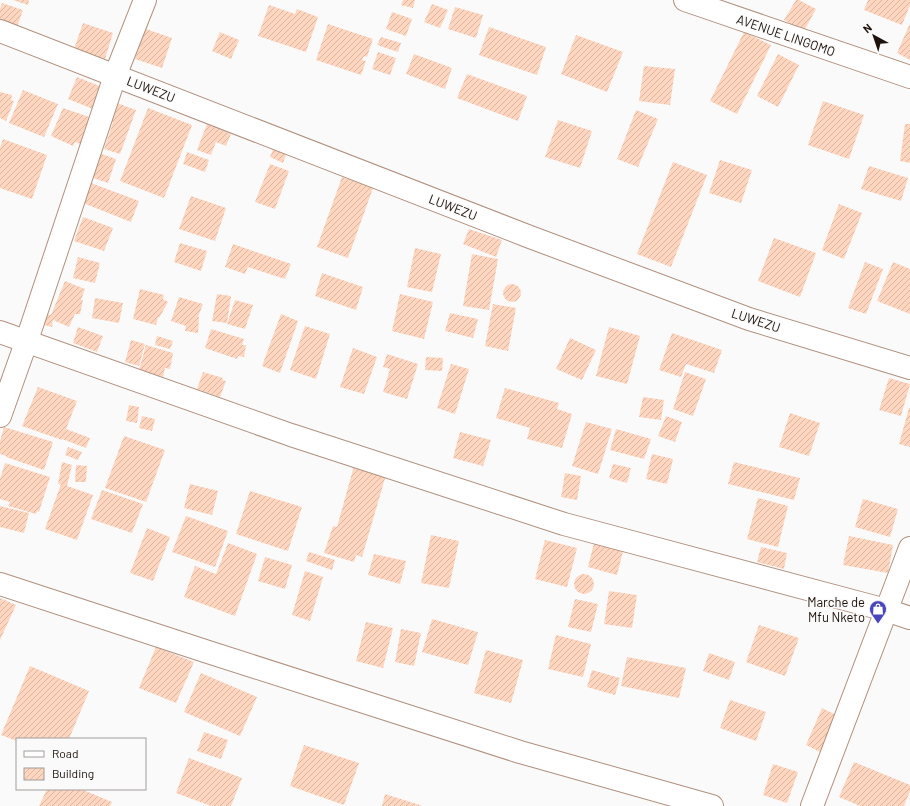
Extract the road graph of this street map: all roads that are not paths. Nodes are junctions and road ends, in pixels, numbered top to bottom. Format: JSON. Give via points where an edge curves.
{"nodes":[{"id":1,"x":145,"y":0,"type":"edge"},
{"id":2,"x":685,"y":0,"type":"edge"},
{"id":3,"x":0,"y":31,"type":"edge"},
{"id":4,"x":115,"y":76,"type":"junction"},
{"id":5,"x":910,"y":77,"type":"edge"},
{"id":6,"x":0,"y":332,"type":"edge"},
{"id":7,"x":27,"y":340,"type":"junction"},
{"id":8,"x":910,"y":368,"type":"edge"},
{"id":9,"x":0,"y":416,"type":"edge"},
{"id":10,"x":910,"y":548,"type":"edge"},
{"id":11,"x":0,"y":584,"type":"edge"},
{"id":12,"x":886,"y":610,"type":"junction"},
{"id":13,"x":910,"y":618,"type":"edge"},
{"id":14,"x":712,"y":806,"type":"edge"},
{"id":15,"x":812,"y":806,"type":"edge"}],
"edges":[{"from":1,"to":4,"type":"street"},
{"from":2,"to":5,"type":"street","name":"AVENUE LINGOMO"},
{"from":3,"to":4,"type":"street","name":"LUWEZU"},
{"from":4,"to":7,"type":"street"},
{"from":4,"to":8,"type":"street","name":"LUWEZU","via":[[749,319]]},
{"from":6,"to":7,"type":"street"},
{"from":7,"to":9,"type":"street"},
{"from":7,"to":12,"type":"street","via":[[291,434],[564,524]]},
{"from":10,"to":12,"type":"street"},
{"from":11,"to":14,"type":"street","via":[[520,752]]},
{"from":12,"to":13,"type":"street"},
{"from":12,"to":15,"type":"street"}]}
